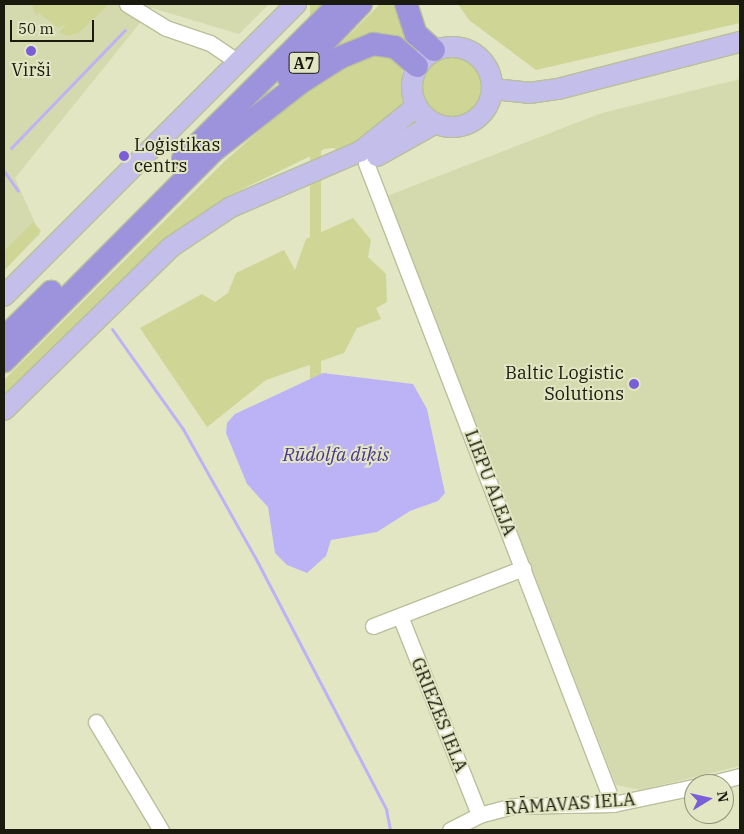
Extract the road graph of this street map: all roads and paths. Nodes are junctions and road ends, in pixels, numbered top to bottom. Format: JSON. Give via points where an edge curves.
{"nodes":[{"id":1,"x":127,"y":4,"type":"edge"},
{"id":2,"x":296,"y":4,"type":"edge"},
{"id":3,"x":339,"y":4,"type":"edge"},
{"id":4,"x":361,"y":4,"type":"edge"},
{"id":5,"x":406,"y":4,"type":"edge"},
{"id":6,"x":740,"y":42,"type":"edge"},
{"id":7,"x":434,"y":50,"type":"junction"},
{"id":8,"x":238,"y":62,"type":"junction"},
{"id":9,"x":417,"y":66,"type":"junction"},
{"id":10,"x":493,"y":89,"type":"junction"},
{"id":11,"x":417,"y":106,"type":"junction"},
{"id":12,"x":247,"y":123,"type":"junction"},
{"id":13,"x":434,"y":124,"type":"junction"},
{"id":14,"x":366,"y":163,"type":"junction"},
{"id":15,"x":150,"y":267,"type":"junction"},
{"id":16,"x":4,"y":296,"type":"edge"},
{"id":17,"x":4,"y":338,"type":"edge"},
{"id":18,"x":4,"y":361,"type":"edge"},
{"id":19,"x":4,"y":410,"type":"edge"},
{"id":20,"x":523,"y":568,"type":"junction"},
{"id":21,"x":400,"y":616,"type":"junction"},
{"id":22,"x":373,"y":626,"type":"dead end"},
{"id":23,"x":96,"y":722,"type":"dead end"},
{"id":24,"x":684,"y":790,"type":"edge"},
{"id":25,"x":613,"y":804,"type":"junction"},
{"id":26,"x":479,"y":815,"type":"junction"},
{"id":27,"x":161,"y":830,"type":"edge"},
{"id":28,"x":450,"y":830,"type":"edge"}],
"edges":[{"from":1,"to":8,"type":"street","via":[[166,28],[210,43]]},
{"from":2,"to":8,"type":"main road"},
{"from":3,"to":17,"type":"highway","number":"A7"},
{"from":4,"to":12,"type":"highway","number":"A7"},
{"from":5,"to":7,"type":"highway","via":[[416,34]]},
{"from":6,"to":10,"type":"main road","via":[[558,89],[529,93]]},
{"from":7,"to":9,"type":"main road"},
{"from":7,"to":10,"type":"main road","via":[[456,46],[472,50],[486,65]]},
{"from":8,"to":16,"type":"main road"},
{"from":9,"to":11,"type":"main road","via":[[412,88]]},
{"from":9,"to":12,"type":"highway","via":[[388,44],[360,48],[317,72]]},
{"from":10,"to":13,"type":"main road","via":[[490,101],[476,120],[452,128]]},
{"from":11,"to":13,"type":"main road"},
{"from":11,"to":15,"type":"main road","via":[[361,150],[224,211]]},
{"from":12,"to":18,"type":"highway","number":"A7"},
{"from":13,"to":14,"type":"main road"},
{"from":14,"to":15,"type":"main road","via":[[251,212]]},
{"from":14,"to":20,"type":"street","name":"LIEPU ALEJA"},
{"from":15,"to":19,"type":"main road"},
{"from":20,"to":21,"type":"street"},
{"from":20,"to":25,"type":"street","name":"LIEPU ALEJA"},
{"from":21,"to":22,"type":"street"},
{"from":21,"to":26,"type":"street","name":"GRIEZES IELA"},
{"from":23,"to":27,"type":"street"},
{"from":24,"to":25,"type":"street","name":"RĀMAVAS IELA"},
{"from":25,"to":26,"type":"street","name":"RĀMAVAS IELA","via":[[512,806]]},
{"from":26,"to":28,"type":"street","name":"RĀMAVAS IELA"}]}
